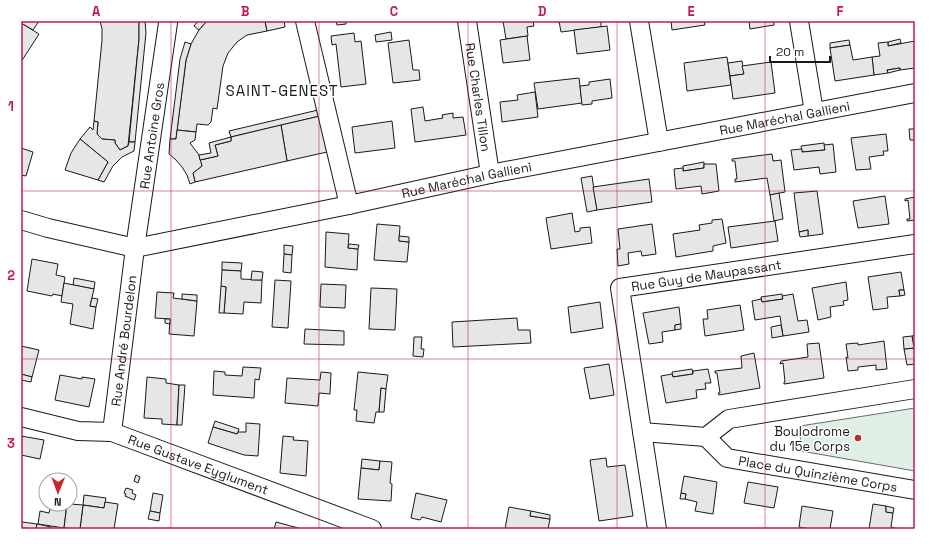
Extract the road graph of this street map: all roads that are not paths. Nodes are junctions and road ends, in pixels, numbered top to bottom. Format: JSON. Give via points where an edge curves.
{"nodes":[{"id":1,"x":305,"y":21,"type":"edge"},
{"id":2,"x":467,"y":21,"type":"edge"},
{"id":3,"x":639,"y":21,"type":"edge"},
{"id":4,"x":800,"y":21,"type":"edge"},
{"id":5,"x":170,"y":22,"type":"edge"},
{"id":6,"x":915,"y":93,"type":"edge"},
{"id":7,"x":814,"y":112,"type":"junction"},
{"id":8,"x":659,"y":142,"type":"junction"},
{"id":9,"x":490,"y":174,"type":"junction"},
{"id":10,"x":349,"y":205,"type":"junction"},
{"id":11,"x":21,"y":220,"type":"edge"},
{"id":12,"x":915,"y":244,"type":"edge"},
{"id":13,"x":135,"y":248,"type":"junction"},
{"id":14,"x":915,"y":389,"type":"edge"},
{"id":15,"x":21,"y":418,"type":"edge"},
{"id":16,"x":112,"y":432,"type":"junction"},
{"id":17,"x":642,"y":432,"type":"junction"},
{"id":18,"x":706,"y":436,"type":"junction"},
{"id":19,"x":915,"y":490,"type":"edge"},
{"id":20,"x":372,"y":529,"type":"edge"},
{"id":21,"x":657,"y":529,"type":"edge"}],
"edges":[{"from":1,"to":10,"type":"street"},
{"from":2,"to":9,"type":"street","name":"Rue Charles Tillon"},
{"from":3,"to":8,"type":"street"},
{"from":4,"to":7,"type":"street"},
{"from":5,"to":13,"type":"street","name":"Rue Antoine Gros"},
{"from":6,"to":7,"type":"street","name":"Rue Maréchal Gallieni"},
{"from":7,"to":8,"type":"street","name":"Rue Maréchal Gallieni"},
{"from":8,"to":9,"type":"street","name":"Rue Maréchal Gallieni"},
{"from":9,"to":10,"type":"street","name":"Rue Maréchal Gallieni"},
{"from":10,"to":13,"type":"street","name":"Rue Maréchal Gallieni"},
{"from":11,"to":13,"type":"street","name":"Rue Maréchal Gallieni"},
{"from":12,"to":17,"type":"street","name":"Rue Guy de Maupassant","via":[[620,288]]},
{"from":13,"to":16,"type":"street","name":"Rue André Bourdelon"},
{"from":14,"to":18,"type":"street","via":[[729,419]]},
{"from":15,"to":16,"type":"street","name":"Rue Gustave Eyglument","via":[[78,431]]},
{"from":16,"to":20,"type":"street","name":"Rue Gustave Eyglument"},
{"from":17,"to":18,"type":"street"},
{"from":17,"to":21,"type":"street","name":"Rue Guy de Maupassant"},
{"from":18,"to":19,"type":"street","name":"Place du Quinzième Corps","via":[[727,458]]}]}
